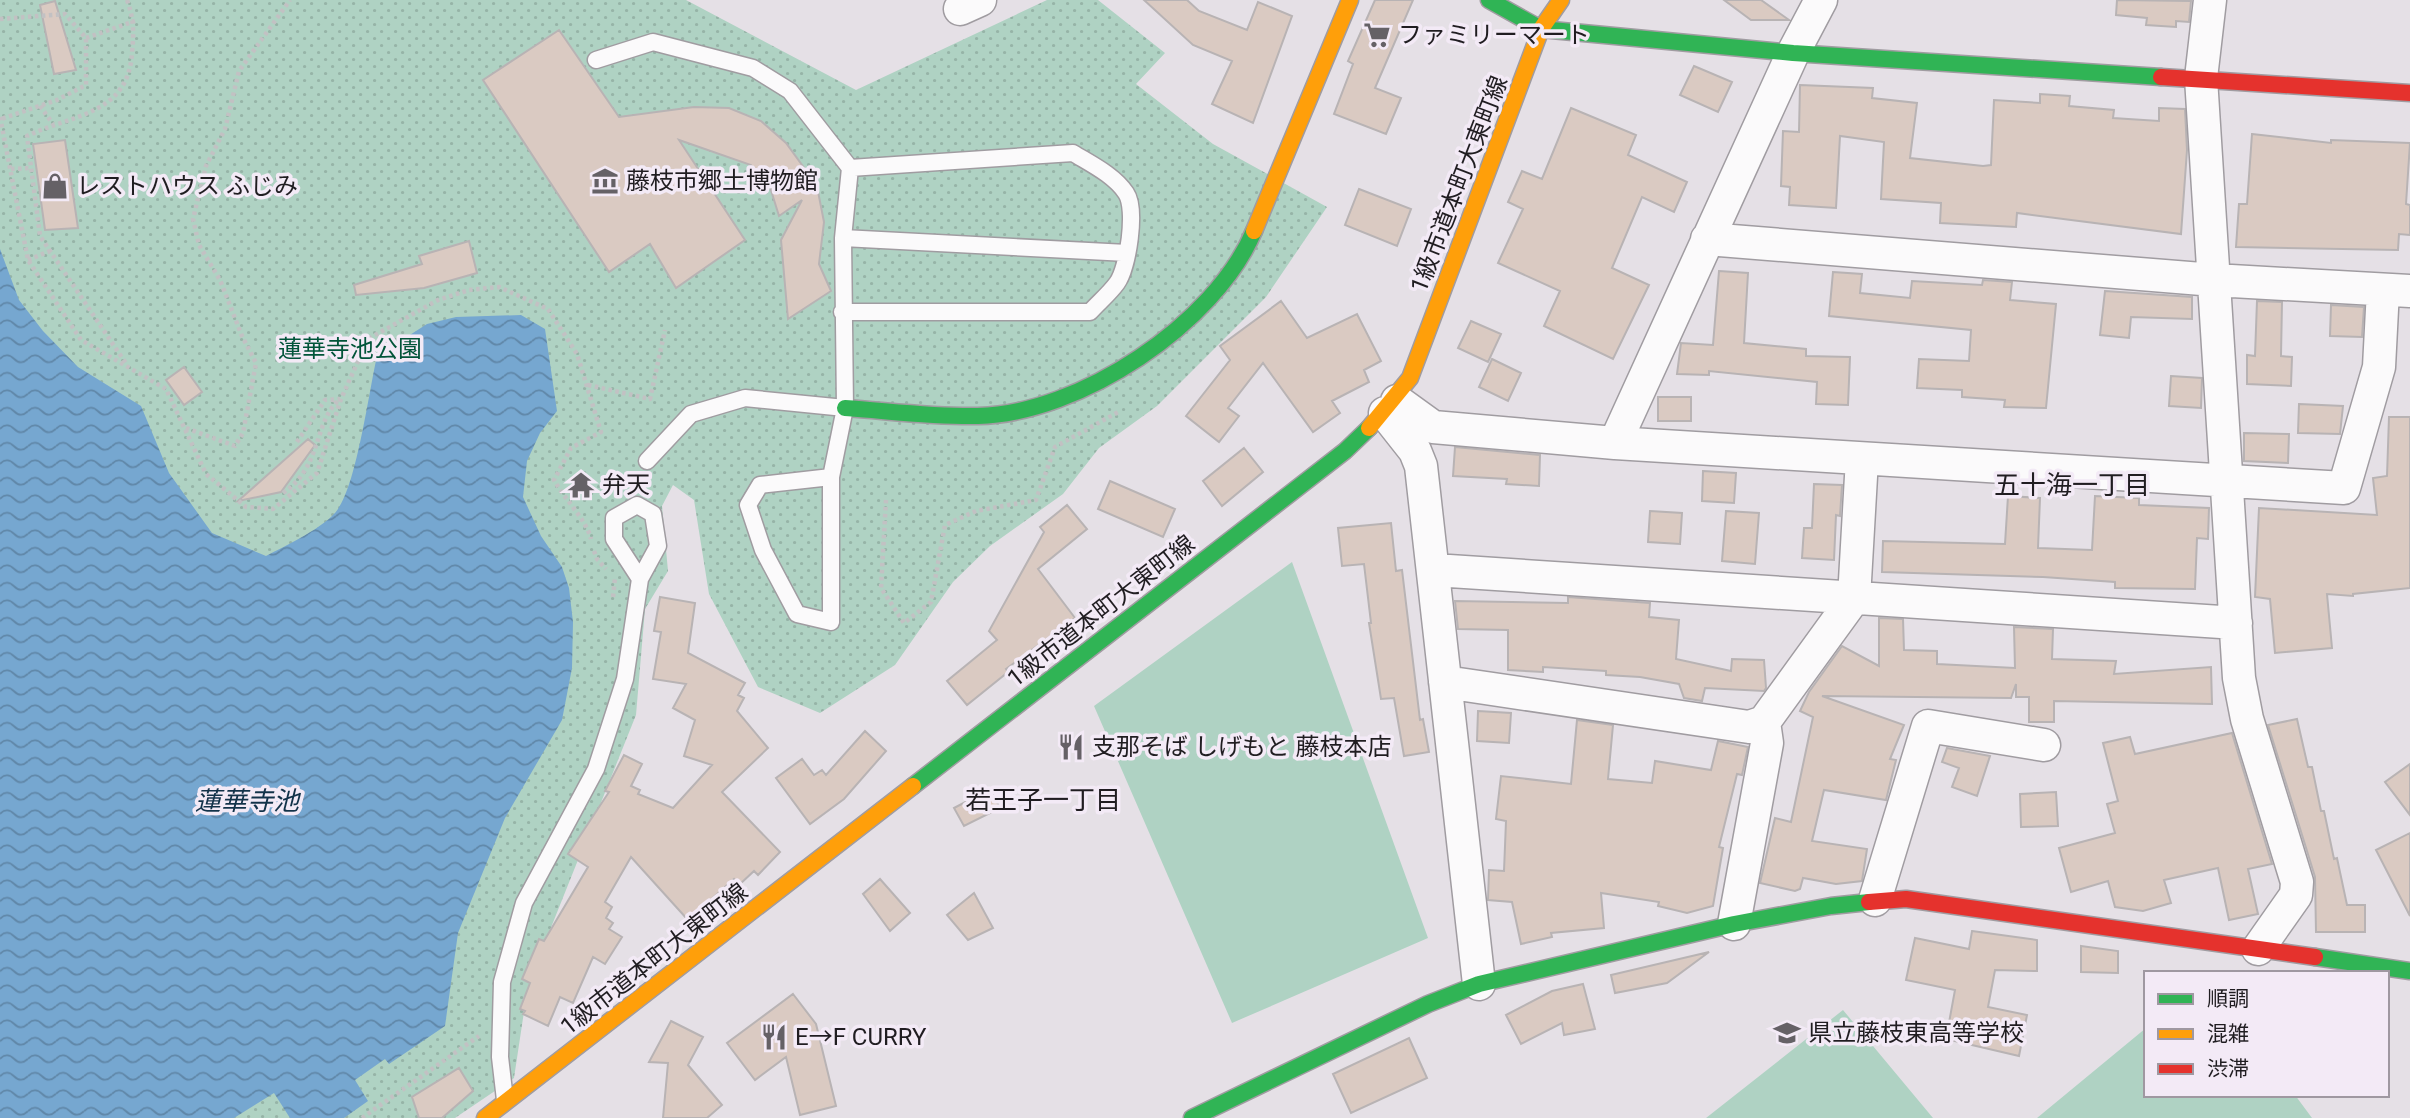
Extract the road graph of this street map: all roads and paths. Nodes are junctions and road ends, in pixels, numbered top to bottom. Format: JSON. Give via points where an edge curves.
{"nodes":[{"id":1,"x":127,"y":0,"type":"edge"},
{"id":2,"x":290,"y":0,"type":"edge"},
{"id":3,"x":1350,"y":0,"type":"edge"},
{"id":4,"x":1489,"y":0,"type":"edge"},
{"id":5,"x":1561,"y":0,"type":"edge"},
{"id":6,"x":1821,"y":0,"type":"edge"},
{"id":7,"x":2210,"y":0,"type":"edge"},
{"id":8,"x":0,"y":19,"type":"edge"},
{"id":9,"x":135,"y":21,"type":"junction"},
{"id":10,"x":1541,"y":29,"type":"junction"},
{"id":11,"x":86,"y":38,"type":"junction"},
{"id":12,"x":1793,"y":53,"type":"junction"},
{"id":13,"x":596,"y":60,"type":"dead end"},
{"id":14,"x":2201,"y":78,"type":"junction"},
{"id":15,"x":2410,"y":93,"type":"edge"},
{"id":16,"x":40,"y":106,"type":"junction"},
{"id":17,"x":1,"y":118,"type":"edge"},
{"id":18,"x":52,"y":124,"type":"junction"},
{"id":19,"x":31,"y":168,"type":"junction"},
{"id":20,"x":850,"y":168,"type":"junction"},
{"id":21,"x":11,"y":169,"type":"junction"},
{"id":22,"x":843,"y":238,"type":"junction"},
{"id":23,"x":1707,"y":239,"type":"junction"},
{"id":24,"x":50,"y":251,"type":"junction"},
{"id":25,"x":1127,"y":253,"type":"junction"},
{"id":26,"x":28,"y":260,"type":"junction"},
{"id":27,"x":2214,"y":280,"type":"junction"},
{"id":28,"x":2396,"y":291,"type":"edge"},
{"id":29,"x":842,"y":312,"type":"junction"},
{"id":30,"x":665,"y":330,"type":"dead end"},
{"id":31,"x":129,"y":367,"type":"junction"},
{"id":32,"x":587,"y":385,"type":"junction"},
{"id":33,"x":341,"y":399,"type":"junction"},
{"id":34,"x":1129,"y":404,"type":"dead end"},
{"id":35,"x":1391,"y":407,"type":"junction"},
{"id":36,"x":845,"y":408,"type":"junction"},
{"id":37,"x":184,"y":428,"type":"junction"},
{"id":38,"x":297,"y":442,"type":"dead end"},
{"id":39,"x":1615,"y":443,"type":"junction"},
{"id":40,"x":1862,"y":459,"type":"junction"},
{"id":41,"x":647,"y":461,"type":"dead end"},
{"id":42,"x":831,"y":477,"type":"junction"},
{"id":43,"x":2227,"y":482,"type":"junction"},
{"id":44,"x":283,"y":493,"type":"dead end"},
{"id":45,"x":886,"y":500,"type":"dead end"},
{"id":46,"x":1434,"y":570,"type":"junction"},
{"id":47,"x":640,"y":579,"type":"dead end"},
{"id":48,"x":1854,"y":598,"type":"junction"},
{"id":49,"x":613,"y":603,"type":"dead end"},
{"id":50,"x":2236,"y":623,"type":"junction"},
{"id":51,"x":1445,"y":682,"type":"junction"},
{"id":52,"x":1764,"y":722,"type":"junction"},
{"id":53,"x":2044,"y":745,"type":"dead end"},
{"id":54,"x":1875,"y":900,"type":"junction"},
{"id":55,"x":1734,"y":924,"type":"junction"},
{"id":56,"x":2258,"y":949,"type":"junction"},
{"id":57,"x":2410,"y":971,"type":"edge"},
{"id":58,"x":1479,"y":984,"type":"junction"},
{"id":59,"x":482,"y":1034,"type":"dead end"},
{"id":60,"x":506,"y":1103,"type":"junction"},
{"id":61,"x":1212,"y":1114,"type":"edge"},
{"id":62,"x":362,"y":1118,"type":"edge"},
{"id":63,"x":485,"y":1118,"type":"edge"}],
"edges":[{"from":1,"to":9,"type":"path"},
{"from":2,"to":37,"type":"path","via":[[239,71],[225,130],[206,166],[192,219],[199,244],[256,363],[243,433],[235,446]]},
{"from":3,"to":36,"type":"street","via":[[1245,249],[1204,302],[1161,344],[1103,381],[1040,405],[980,416]]},
{"from":4,"to":10,"type":"street"},
{"from":5,"to":10,"type":"street","name":"1級市道本町大東町線"},
{"from":6,"to":12,"type":"street"},
{"from":7,"to":14,"type":"street"},
{"from":8,"to":11,"type":"path","via":[[65,14]]},
{"from":9,"to":11,"type":"path"},
{"from":9,"to":18,"type":"path","via":[[131,68],[116,98]]},
{"from":10,"to":12,"type":"street"},
{"from":10,"to":35,"type":"street","name":"1級市道本町大東町線","via":[[1410,378]]},
{"from":11,"to":16,"type":"path","via":[[86,85]]},
{"from":12,"to":14,"type":"street"},
{"from":12,"to":23,"type":"street"},
{"from":13,"to":20,"type":"lane","via":[[653,43],[752,68],[790,91]]},
{"from":14,"to":15,"type":"street"},
{"from":14,"to":27,"type":"street"},
{"from":16,"to":17,"type":"path"},
{"from":16,"to":18,"type":"path"},
{"from":17,"to":21,"type":"path"},
{"from":18,"to":19,"type":"path","via":[[27,136]]},
{"from":19,"to":21,"type":"path"},
{"from":19,"to":24,"type":"path","via":[[40,236]]},
{"from":20,"to":22,"type":"lane"},
{"from":20,"to":25,"type":"lane","via":[[1073,153],[1127,194],[1132,216]]},
{"from":21,"to":26,"type":"path"},
{"from":22,"to":25,"type":"lane"},
{"from":22,"to":29,"type":"lane"},
{"from":23,"to":27,"type":"street"},
{"from":23,"to":39,"type":"street"},
{"from":24,"to":26,"type":"path"},
{"from":24,"to":31,"type":"path"},
{"from":25,"to":29,"type":"lane","via":[[1119,281],[1090,312]]},
{"from":26,"to":31,"type":"path","via":[[81,340]]},
{"from":27,"to":28,"type":"street"},
{"from":27,"to":43,"type":"street"},
{"from":28,"to":43,"type":"street","via":[[2344,488]]},
{"from":29,"to":36,"type":"lane"},
{"from":30,"to":32,"type":"path","via":[[650,399]]},
{"from":31,"to":37,"type":"path","via":[[166,389]]},
{"from":32,"to":33,"type":"path","via":[[577,354],[548,309],[499,287],[438,300],[368,339]]},
{"from":32,"to":49,"type":"path","via":[[601,432],[571,448],[554,480],[588,528],[597,559],[615,579]]},
{"from":33,"to":37,"type":"path","via":[[317,473],[273,509],[246,507],[206,474]]},
{"from":33,"to":38,"type":"path","via":[[326,400]]},
{"from":33,"to":44,"type":"path","via":[[330,408],[312,461]]},
{"from":34,"to":45,"type":"path","via":[[1109,420],[1055,447],[1036,500],[976,511],[945,525],[931,602],[904,624],[881,588]]},
{"from":35,"to":39,"type":"street","via":[[1433,427]]},
{"from":35,"to":46,"type":"street","via":[[1421,466]]},
{"from":35,"to":60,"type":"street","name":"1級市道本町大東町線","via":[[1345,451]]},
{"from":36,"to":41,"type":"lane","via":[[745,398],[691,414]]},
{"from":36,"to":42,"type":"lane"},
{"from":39,"to":40,"type":"street"},
{"from":40,"to":43,"type":"street"},
{"from":40,"to":48,"type":"street"},
{"from":42,"to":42,"type":"lane","via":[[760,485],[748,505],[763,550],[797,614],[831,622]]},
{"from":43,"to":50,"type":"street"},
{"from":46,"to":48,"type":"street"},
{"from":46,"to":51,"type":"street"},
{"from":47,"to":60,"type":"lane","via":[[625,679],[596,769],[524,903],[502,982],[500,1057]]},
{"from":48,"to":50,"type":"street"},
{"from":48,"to":52,"type":"street"},
{"from":50,"to":56,"type":"street","via":[[2247,719],[2297,882],[2296,895]]},
{"from":51,"to":52,"type":"street","via":[[1749,727]]},
{"from":51,"to":58,"type":"street"},
{"from":52,"to":55,"type":"street","via":[[1767,743]]},
{"from":53,"to":54,"type":"street","via":[[1928,726]]},
{"from":54,"to":55,"type":"street"},
{"from":54,"to":56,"type":"street","via":[[1906,899]]},
{"from":55,"to":58,"type":"street"},
{"from":56,"to":57,"type":"street"},
{"from":58,"to":61,"type":"street","via":[[1429,1004]]},
{"from":59,"to":62,"type":"path"},
{"from":60,"to":63,"type":"street","name":"1級市道本町大東町線"}]}
